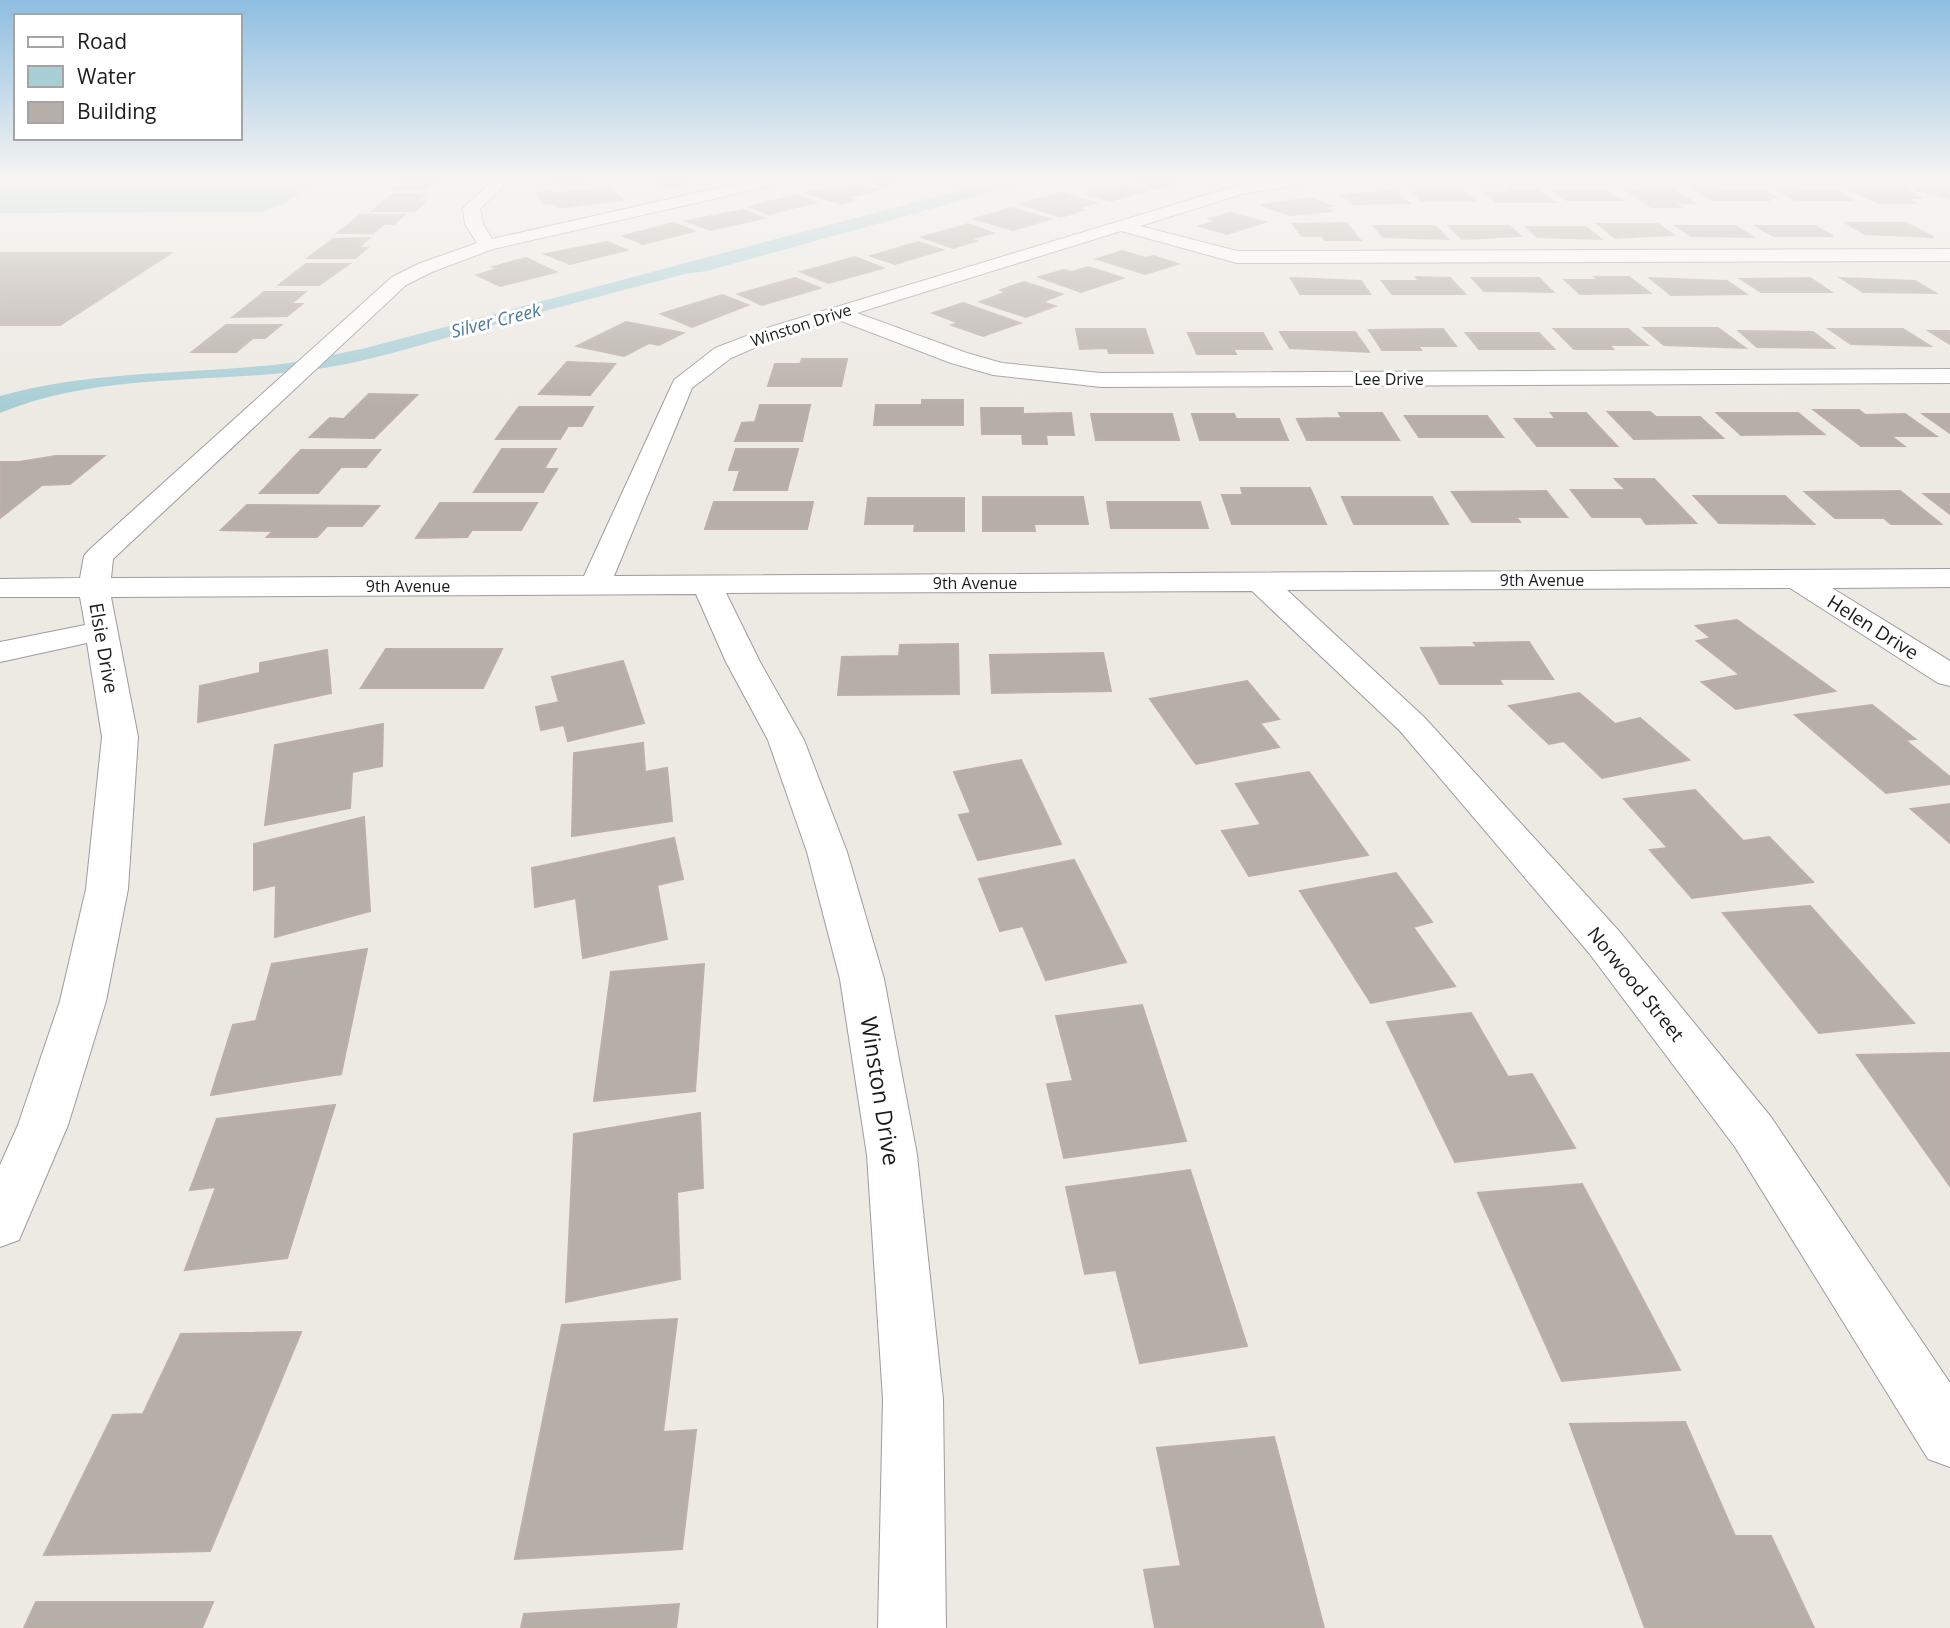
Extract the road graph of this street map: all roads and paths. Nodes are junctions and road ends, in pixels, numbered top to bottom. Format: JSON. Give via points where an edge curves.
{"nodes":[{"id":1,"x":460,"y":255,"type":"edge"},
{"id":2,"x":1027,"y":255,"type":"edge"},
{"id":3,"x":1229,"y":255,"type":"edge"},
{"id":4,"x":1950,"y":255,"type":"edge"},
{"id":5,"x":838,"y":313,"type":"junction"},
{"id":6,"x":1950,"y":376,"type":"edge"},
{"id":7,"x":1950,"y":578,"type":"edge"},
{"id":8,"x":1797,"y":579,"type":"junction"},
{"id":9,"x":1260,"y":582,"type":"junction"},
{"id":10,"x":707,"y":584,"type":"junction"},
{"id":11,"x":595,"y":585,"type":"junction"},
{"id":12,"x":0,"y":588,"type":"edge"},
{"id":13,"x":94,"y":588,"type":"junction"},
{"id":14,"x":101,"y":631,"type":"junction"},
{"id":15,"x":0,"y":652,"type":"edge"},
{"id":16,"x":1950,"y":676,"type":"edge"},
{"id":17,"x":0,"y":1223,"type":"edge"},
{"id":18,"x":1950,"y":1437,"type":"edge"},
{"id":19,"x":912,"y":1628,"type":"edge"}],
"edges":[{"from":1,"to":13,"type":"street","name":"Elsie Drive","via":[[399,281],[99,556]]},
{"from":2,"to":5,"type":"street","name":"Winston Drive"},
{"from":3,"to":4,"type":"street"},
{"from":5,"to":6,"type":"street","name":"Lee Drive","via":[[1001,370],[1101,380]]},
{"from":5,"to":11,"type":"street","name":"Winston Drive","via":[[723,353],[682,385]]},
{"from":7,"to":8,"type":"street","name":"9th Avenue"},
{"from":8,"to":9,"type":"street","name":"9th Avenue"},
{"from":8,"to":16,"type":"street","name":"Helen Drive"},
{"from":9,"to":10,"type":"street","name":"9th Avenue"},
{"from":9,"to":18,"type":"street","name":"Norwood Street","via":[[1412,724],[1604,942],[1753,1132]]},
{"from":10,"to":11,"type":"street","name":"9th Avenue"},
{"from":10,"to":19,"type":"street","name":"Winston Drive","via":[[786,740],[827,852],[862,979],[892,1155],[912,1385]]},
{"from":11,"to":13,"type":"street","name":"9th Avenue"},
{"from":12,"to":13,"type":"street","name":"9th Avenue"},
{"from":13,"to":14,"type":"street","name":"Elsie Drive"},
{"from":14,"to":15,"type":"street"},
{"from":14,"to":17,"type":"street","name":"Elsie Drive","via":[[120,737],[107,889],[68,1051],[43,1125]]}]}
